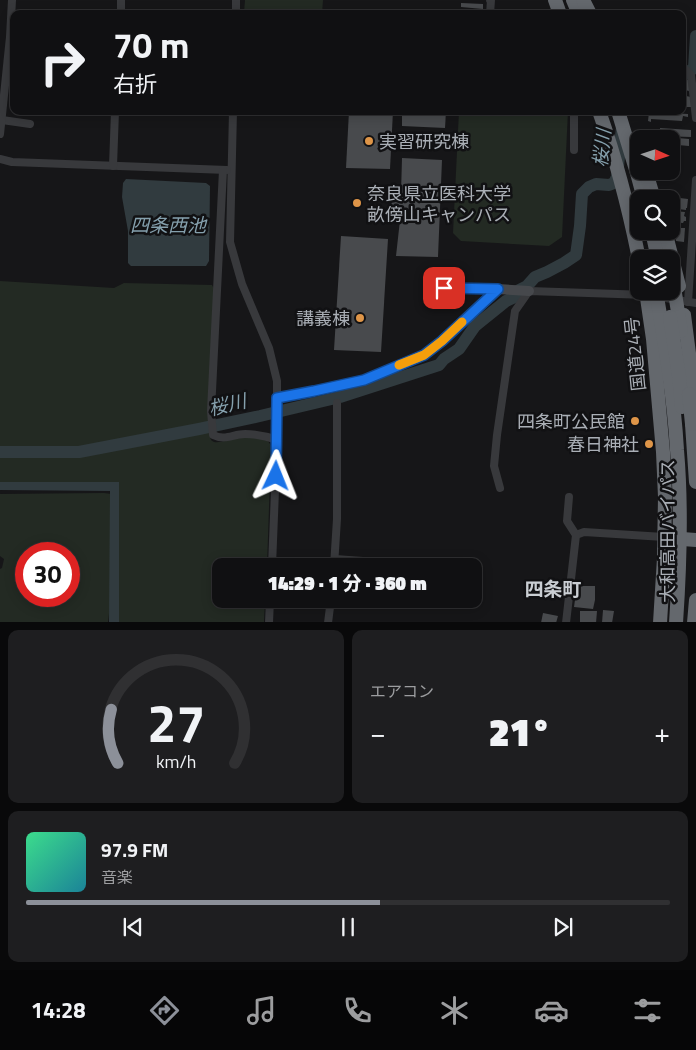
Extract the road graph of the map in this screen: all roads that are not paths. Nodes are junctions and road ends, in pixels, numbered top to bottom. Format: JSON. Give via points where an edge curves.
{"nodes":[{"id":1,"x":10,"y":37,"type":"joint"},
{"id":2,"x":0,"y":38,"type":"edge"},
{"id":3,"x":686,"y":70,"type":"edge"},
{"id":4,"x":695,"y":104,"type":"edge"},
{"id":5,"x":115,"y":115,"type":"edge"},
{"id":6,"x":233,"y":115,"type":"edge"},
{"id":7,"x":574,"y":115,"type":"edge"},
{"id":8,"x":600,"y":115,"type":"edge"},
{"id":9,"x":609,"y":115,"type":"edge"},
{"id":10,"x":620,"y":115,"type":"edge"},
{"id":11,"x":628,"y":115,"type":"edge"},
{"id":12,"x":696,"y":118,"type":"edge"},
{"id":13,"x":2,"y":120,"type":"junction"},
{"id":14,"x":30,"y":124,"type":"dead end"},
{"id":15,"x":633,"y":130,"type":"edge"},
{"id":16,"x":0,"y":134,"type":"edge"},
{"id":17,"x":630,"y":141,"type":"edge"},
{"id":18,"x":574,"y":150,"type":"dead end"},
{"id":19,"x":0,"y":159,"type":"edge"},
{"id":20,"x":112,"y":166,"type":"junction"},
{"id":21,"x":227,"y":170,"type":"junction"},
{"id":22,"x":696,"y":180,"type":"edge"},
{"id":23,"x":633,"y":190,"type":"edge"},
{"id":24,"x":695,"y":204,"type":"edge"},
{"id":25,"x":667,"y":240,"type":"edge"},
{"id":26,"x":637,"y":250,"type":"edge"},
{"id":27,"x":444,"y":288,"type":"dead end"},
{"id":28,"x":498,"y":289,"type":"junction"},
{"id":29,"x":529,"y":291,"type":"junction"},
{"id":30,"x":630,"y":293,"type":"edge"},
{"id":31,"x":649,"y":300,"type":"edge"},
{"id":32,"x":652,"y":300,"type":"edge"},
{"id":33,"x":666,"y":300,"type":"edge"},
{"id":34,"x":676,"y":300,"type":"edge"},
{"id":35,"x":689,"y":302,"type":"edge"},
{"id":36,"x":661,"y":317,"type":"junction"},
{"id":37,"x":277,"y":398,"type":"junction"},
{"id":38,"x":338,"y":403,"type":"dead end"},
{"id":39,"x":696,"y":408,"type":"edge"},
{"id":40,"x":660,"y":413,"type":"junction"},
{"id":41,"x":694,"y":419,"type":"edge"},
{"id":42,"x":277,"y":440,"type":"junction"},
{"id":43,"x":696,"y":482,"type":"edge"},
{"id":44,"x":500,"y":488,"type":"dead end"},
{"id":45,"x":568,"y":497,"type":"dead end"},
{"id":46,"x":576,"y":535,"type":"junction"},
{"id":47,"x":664,"y":537,"type":"junction"},
{"id":48,"x":696,"y":540,"type":"edge"},
{"id":49,"x":272,"y":558,"type":"edge"},
{"id":50,"x":334,"y":558,"type":"edge"},
{"id":51,"x":696,"y":600,"type":"edge"},
{"id":52,"x":270,"y":608,"type":"edge"},
{"id":53,"x":330,"y":608,"type":"edge"},
{"id":54,"x":269,"y":622,"type":"edge"},
{"id":55,"x":328,"y":622,"type":"edge"},
{"id":56,"x":566,"y":622,"type":"edge"},
{"id":57,"x":660,"y":622,"type":"edge"},
{"id":58,"x":667,"y":622,"type":"edge"},
{"id":59,"x":676,"y":622,"type":"edge"},
{"id":60,"x":685,"y":622,"type":"edge"},
{"id":61,"x":694,"y":622,"type":"edge"}],
"edges":[{"from":1,"to":2,"type":"street"},
{"from":1,"to":13,"type":"street"},
{"from":3,"to":4,"type":"street","via":[[691,75]]},
{"from":4,"to":12,"type":"street"},
{"from":5,"to":20,"type":"street"},
{"from":6,"to":21,"type":"street"},
{"from":7,"to":18,"type":"street"},
{"from":8,"to":26,"type":"highway","via":[[620,176]]},
{"from":9,"to":23,"type":"highway"},
{"from":10,"to":17,"type":"highway"},
{"from":11,"to":15,"type":"highway"},
{"from":13,"to":14,"type":"street"},
{"from":13,"to":16,"type":"street"},
{"from":19,"to":20,"type":"street"},
{"from":20,"to":21,"type":"street"},
{"from":21,"to":37,"type":"street","via":[[230,242],[242,284],[269,348],[277,381]]},
{"from":21,"to":42,"type":"street","via":[[211,411],[213,435],[220,438],[260,434]]},
{"from":22,"to":24,"type":"street"},
{"from":24,"to":35,"type":"street"},
{"from":25,"to":35,"type":"highway"},
{"from":27,"to":28,"type":"street"},
{"from":28,"to":29,"type":"street"},
{"from":28,"to":37,"type":"street","via":[[424,355],[364,380]]},
{"from":29,"to":30,"type":"street"},
{"from":29,"to":44,"type":"street","via":[[515,311],[494,466]]},
{"from":31,"to":40,"type":"highway","name":"国道24号"},
{"from":32,"to":36,"type":"highway","name":"大和高田バイパス","bridge":true},
{"from":33,"to":60,"type":"highway","name":"大和高田バイパス","bridge":true,"via":[[679,376],[688,484]]},
{"from":34,"to":41,"type":"highway","bridge":true},
{"from":35,"to":39,"type":"highway"},
{"from":36,"to":58,"type":"highway","bridge":true,"via":[[672,482]]},
{"from":36,"to":59,"type":"highway","name":"大和高田バイパス","bridge":true,"via":[[679,484]]},
{"from":37,"to":42,"type":"street"},
{"from":38,"to":50,"type":"street"},
{"from":40,"to":41,"type":"street"},
{"from":40,"to":47,"type":"highway","name":"国道24号"},
{"from":41,"to":43,"type":"highway"},
{"from":42,"to":49,"type":"street"},
{"from":45,"to":46,"type":"street","via":[[567,521]]},
{"from":46,"to":47,"type":"street","via":[[584,532]]},
{"from":46,"to":56,"type":"street"},
{"from":47,"to":48,"type":"highway"},
{"from":47,"to":57,"type":"highway","name":"国道24号"},
{"from":51,"to":61,"type":"highway"},
{"from":52,"to":54,"type":"street"},
{"from":53,"to":55,"type":"street"}]}
